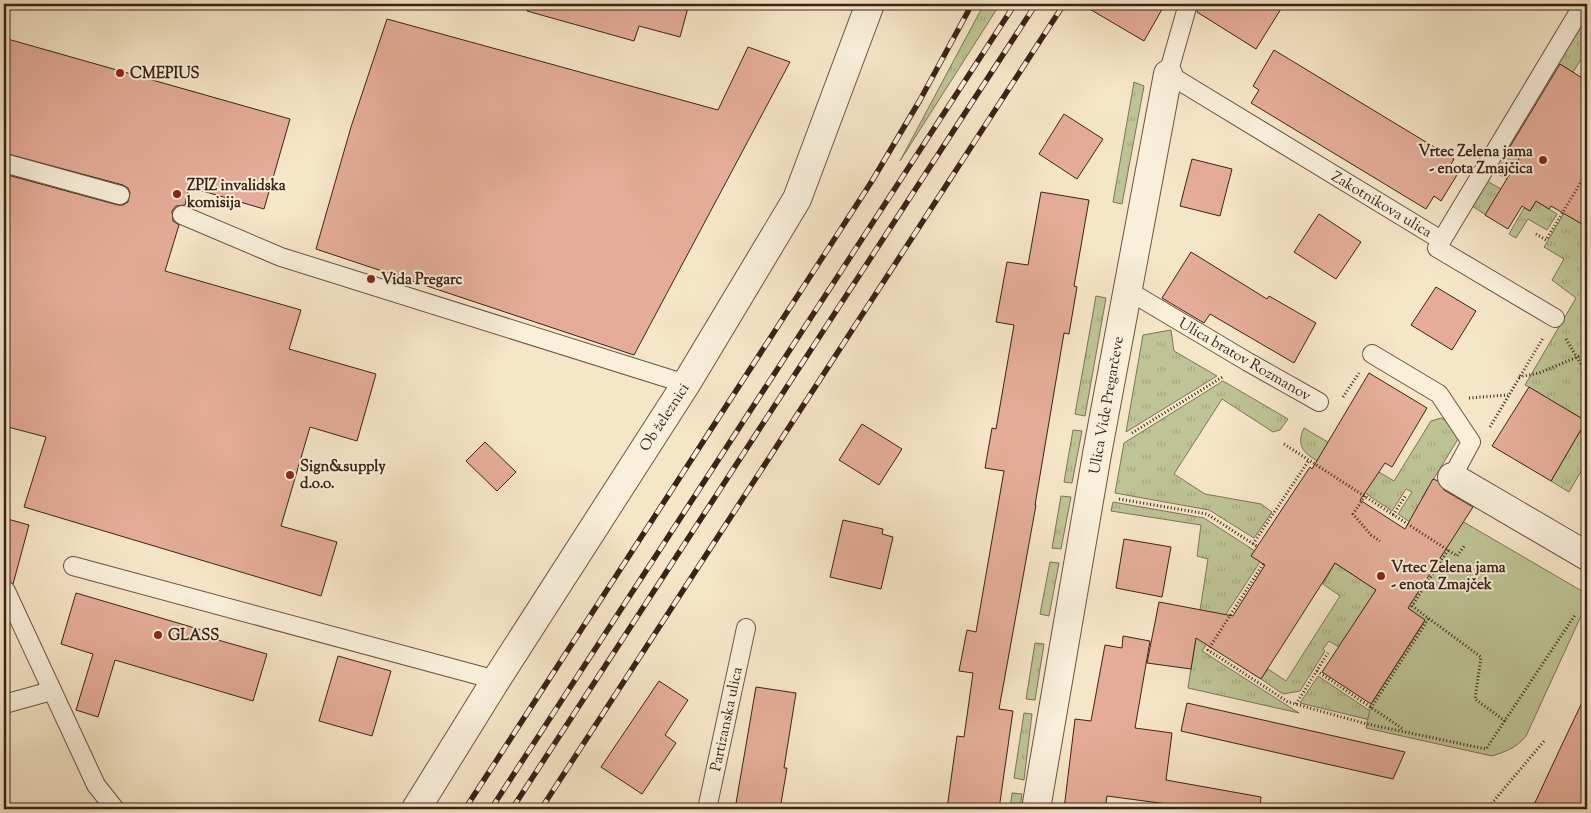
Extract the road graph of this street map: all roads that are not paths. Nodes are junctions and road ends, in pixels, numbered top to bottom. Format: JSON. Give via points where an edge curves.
{"nodes":[{"id":1,"x":870,"y":4,"type":"edge"},
{"id":2,"x":1188,"y":4,"type":"edge"},
{"id":3,"x":1580,"y":10,"type":"dead end"},
{"id":4,"x":1168,"y":74,"type":"junction"},
{"id":5,"x":4,"y":163,"type":"edge"},
{"id":6,"x":120,"y":195,"type":"dead end"},
{"id":7,"x":182,"y":215,"type":"dead end"},
{"id":8,"x":1441,"y":240,"type":"junction"},
{"id":9,"x":1127,"y":290,"type":"junction"},
{"id":10,"x":1555,"y":318,"type":"road end"},
{"id":11,"x":1372,"y":354,"type":"road end"},
{"id":12,"x":686,"y":384,"type":"junction"},
{"id":13,"x":1320,"y":402,"type":"road end"},
{"id":14,"x":1452,"y":477,"type":"joint"},
{"id":15,"x":1585,"y":549,"type":"edge"},
{"id":16,"x":73,"y":566,"type":"dead end"},
{"id":17,"x":4,"y":591,"type":"edge"},
{"id":18,"x":746,"y":628,"type":"dead end"},
{"id":19,"x":496,"y":680,"type":"junction"},
{"id":20,"x":51,"y":691,"type":"junction"},
{"id":21,"x":4,"y":702,"type":"edge"},
{"id":22,"x":116,"y":809,"type":"edge"},
{"id":23,"x":416,"y":809,"type":"edge"},
{"id":24,"x":707,"y":809,"type":"edge"},
{"id":25,"x":1036,"y":809,"type":"edge"}],
"edges":[{"from":1,"to":12,"type":"street","name":"Ob železnici","via":[[797,199]]},
{"from":2,"to":4,"type":"lane","name":"Ulica Vide Pregarčeve"},
{"from":3,"to":8,"type":"lane"},
{"from":4,"to":8,"type":"lane","name":"Zakotnikova ulica"},
{"from":4,"to":9,"type":"street","name":"Ulica Vide Pregarčeve"},
{"from":5,"to":6,"type":"lane"},
{"from":7,"to":12,"type":"lane","via":[[281,256]]},
{"from":8,"to":10,"type":"lane","name":"Zakotnikova ulica","via":[[1438,248]]},
{"from":9,"to":13,"type":"lane","name":"Ulica bratov Rozmanov"},
{"from":9,"to":25,"type":"street","name":"Ulica Vide Pregarčeve"},
{"from":11,"to":14,"type":"lane","via":[[1439,394],[1471,442]]},
{"from":12,"to":19,"type":"street","name":"Ob železnici"},
{"from":14,"to":15,"type":"street"},
{"from":16,"to":19,"type":"lane"},
{"from":17,"to":20,"type":"lane"},
{"from":18,"to":24,"type":"lane","name":"Partizanska ulica"},
{"from":19,"to":23,"type":"street","name":"Ob železnici"},
{"from":20,"to":21,"type":"lane"},
{"from":20,"to":22,"type":"lane","via":[[96,785]]}]}
